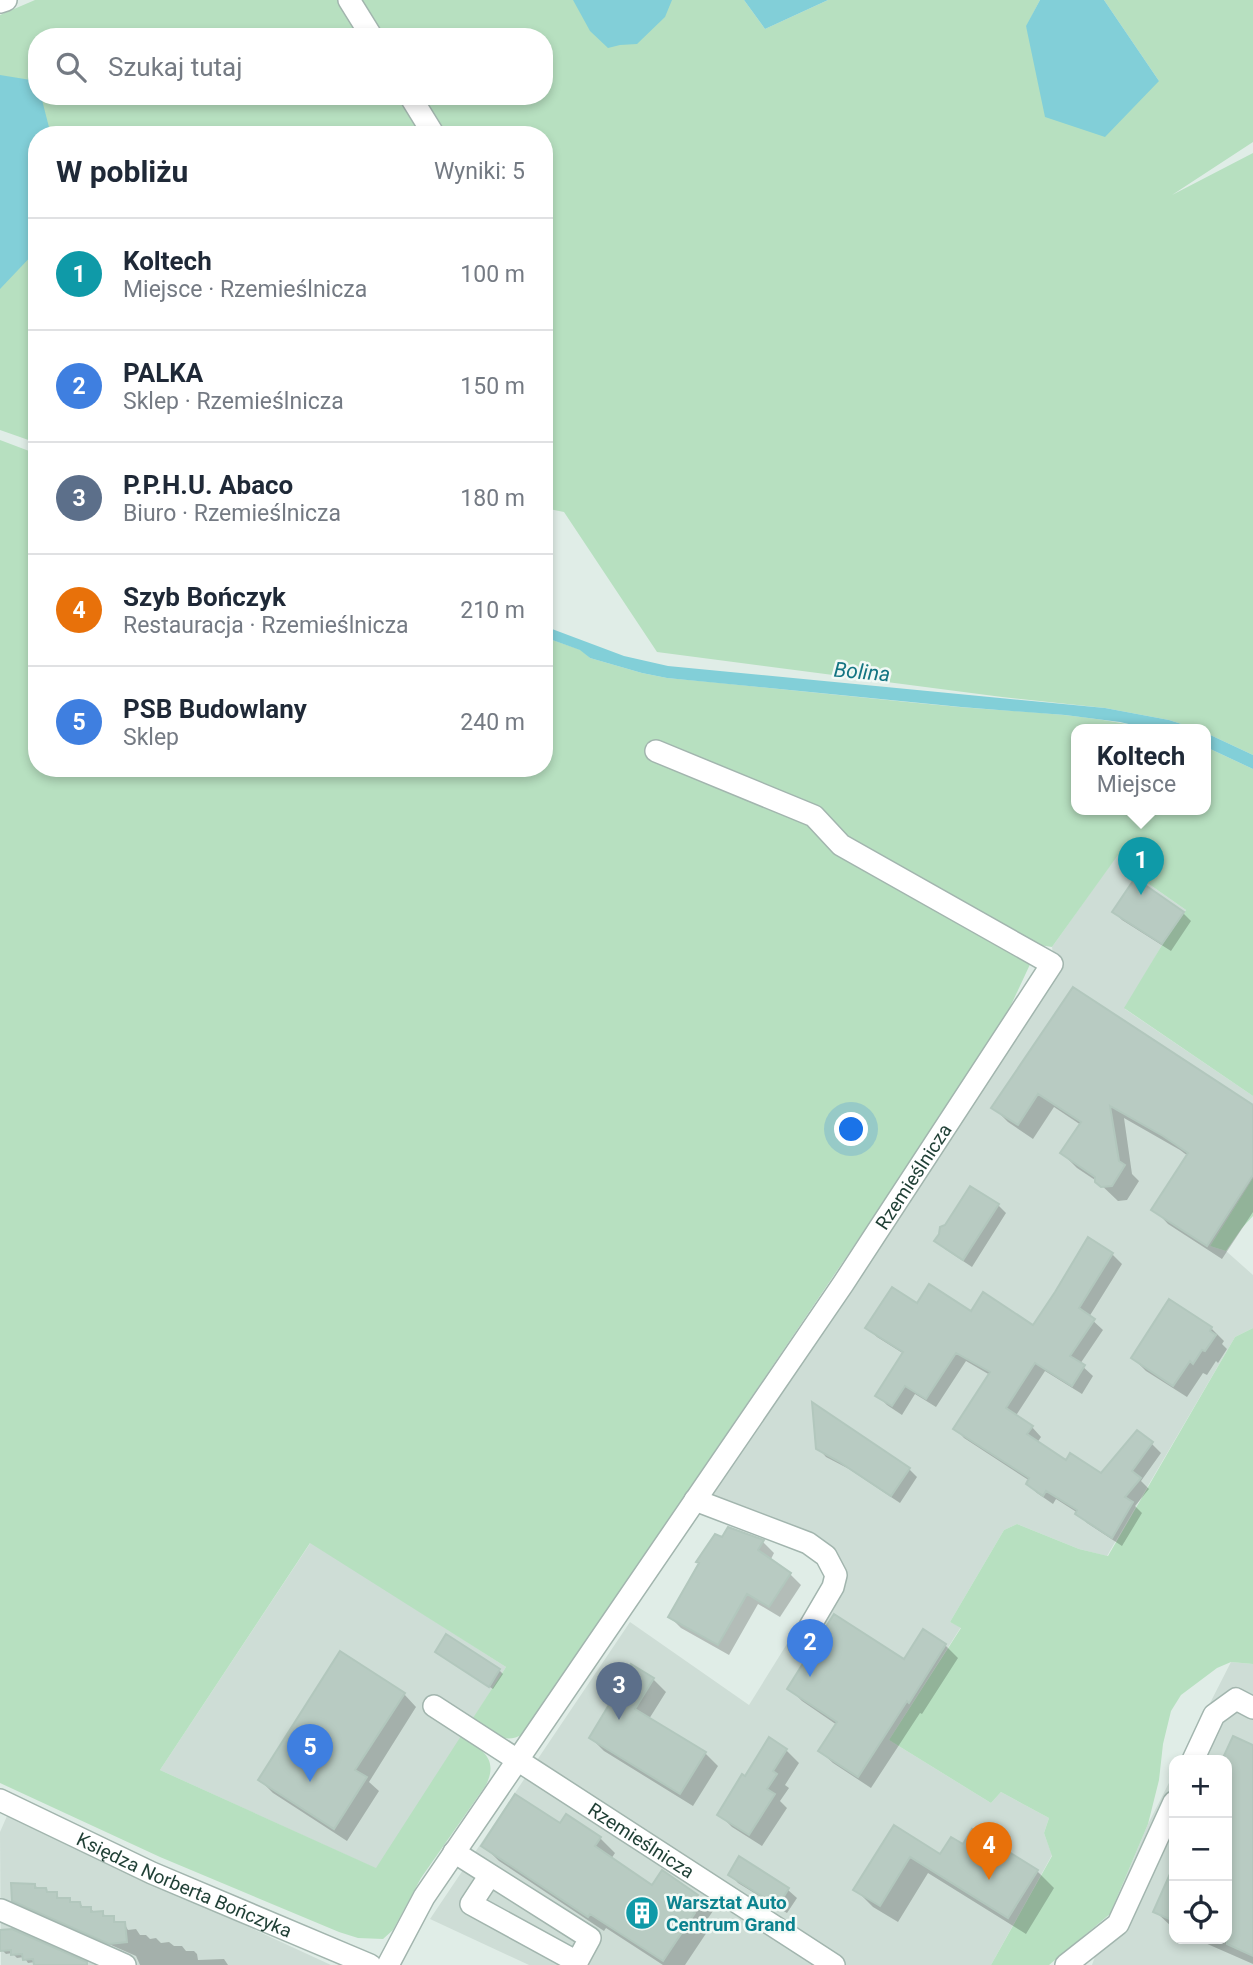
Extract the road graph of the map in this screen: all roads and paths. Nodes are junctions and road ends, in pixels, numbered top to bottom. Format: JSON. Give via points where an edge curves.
{"nodes":[{"id":1,"x":6,"y":0,"type":"edge"},
{"id":2,"x":349,"y":0,"type":"edge"},
{"id":3,"x":0,"y":2,"type":"edge"},
{"id":4,"x":366,"y":28,"type":"edge"},
{"id":5,"x":416,"y":105,"type":"edge"},
{"id":6,"x":428,"y":126,"type":"edge"},
{"id":7,"x":656,"y":751,"type":"dead end"},
{"id":8,"x":695,"y":1500,"type":"junction"},
{"id":9,"x":799,"y":1645,"type":"dead end"},
{"id":10,"x":434,"y":1706,"type":"dead end"},
{"id":11,"x":1253,"y":1708,"type":"edge"},
{"id":12,"x":1195,"y":1755,"type":"edge"},
{"id":13,"x":517,"y":1762,"type":"junction"},
{"id":14,"x":0,"y":1800,"type":"edge"},
{"id":15,"x":1169,"y":1813,"type":"edge"},
{"id":16,"x":454,"y":1852,"type":"junction"},
{"id":17,"x":490,"y":1875,"type":"junction"},
{"id":18,"x":1,"y":1910,"type":"edge"},
{"id":19,"x":125,"y":1965,"type":"edge"},
{"id":20,"x":370,"y":1965,"type":"edge"},
{"id":21,"x":388,"y":1965,"type":"edge"},
{"id":22,"x":834,"y":1965,"type":"edge"},
{"id":23,"x":1066,"y":1965,"type":"edge"}],
"edges":[{"from":1,"to":3,"type":"street"},
{"from":2,"to":4,"type":"street"},
{"from":5,"to":6,"type":"street"},
{"from":7,"to":8,"type":"street","name":"Rzemieślnicza","via":[[814,816],[841,845],[1052,964]]},
{"from":8,"to":9,"type":"street","via":[[808,1543],[826,1556],[836,1575],[833,1587]]},
{"from":8,"to":13,"type":"street","name":"Rzemieślnicza"},
{"from":10,"to":13,"type":"street"},
{"from":11,"to":12,"type":"street","via":[[1237,1699],[1214,1715]]},
{"from":13,"to":16,"type":"street","name":"Rzemieślnicza"},
{"from":13,"to":22,"type":"street","name":"Rzemieślnicza"},
{"from":14,"to":20,"type":"street","name":"Księdza Norberta Bończyka","via":[[152,1873]]},
{"from":15,"to":23,"type":"street","via":[[1118,1924]]},
{"from":16,"to":17,"type":"street"},
{"from":16,"to":21,"type":"street","name":"Rzemieślnicza"},
{"from":17,"to":17,"type":"street","via":[[590,1938],[578,1962],[471,1904]]},
{"from":18,"to":19,"type":"street"}]}
